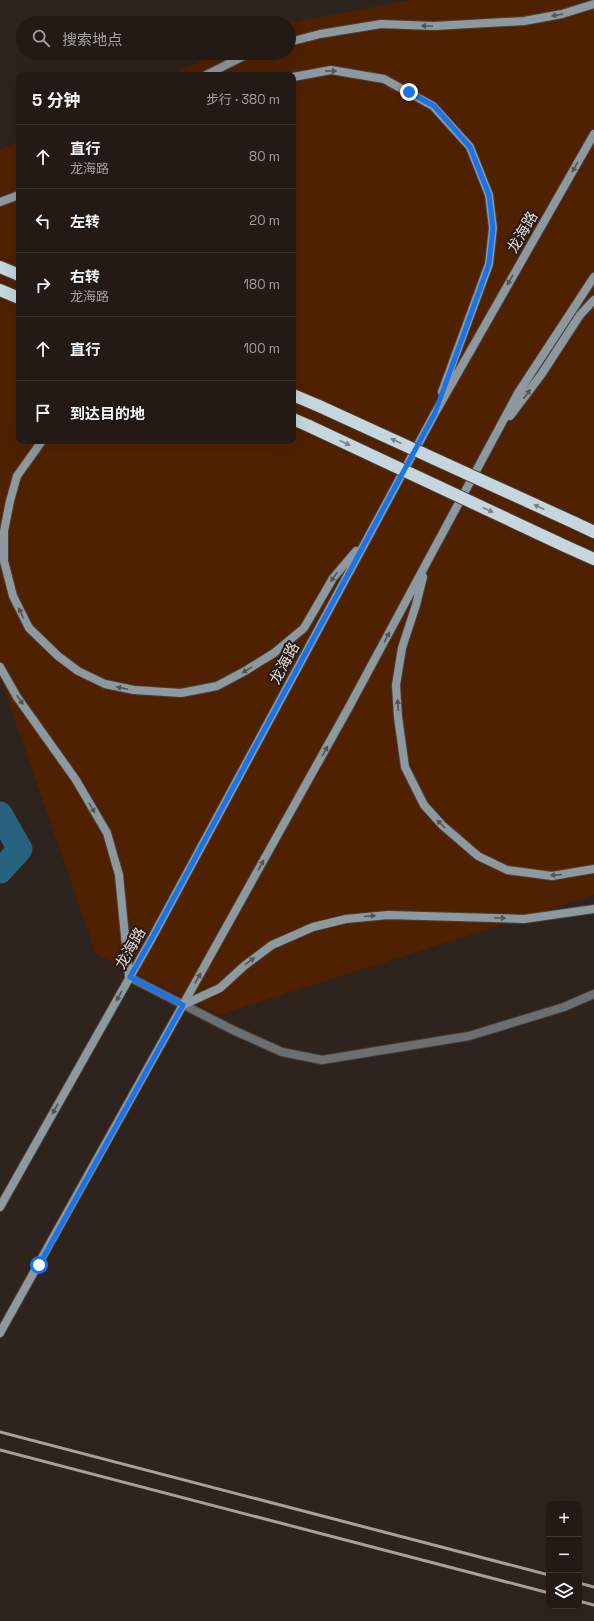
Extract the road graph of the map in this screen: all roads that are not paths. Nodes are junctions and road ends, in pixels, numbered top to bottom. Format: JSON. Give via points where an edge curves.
{"nodes":[{"id":1,"x":594,"y":4,"type":"edge"},
{"id":2,"x":296,"y":40,"type":"edge"},
{"id":3,"x":236,"y":60,"type":"edge"},
{"id":4,"x":212,"y":72,"type":"edge"},
{"id":5,"x":296,"y":76,"type":"edge"},
{"id":6,"x":594,"y":134,"type":"edge"},
{"id":7,"x":16,"y":196,"type":"edge"},
{"id":8,"x":0,"y":202,"type":"edge"},
{"id":9,"x":0,"y":267,"type":"edge"},
{"id":10,"x":16,"y":274,"type":"edge"},
{"id":11,"x":594,"y":277,"type":"edge"},
{"id":12,"x":0,"y":290,"type":"edge"},
{"id":13,"x":16,"y":297,"type":"edge"},
{"id":14,"x":594,"y":300,"type":"edge"},
{"id":15,"x":296,"y":396,"type":"edge"},
{"id":16,"x":435,"y":413,"type":"junction"},
{"id":17,"x":296,"y":420,"type":"edge"},
{"id":18,"x":495,"y":436,"type":"junction"},
{"id":19,"x":40,"y":444,"type":"edge"},
{"id":20,"x":594,"y":532,"type":"edge"},
{"id":21,"x":368,"y":536,"type":"junction"},
{"id":22,"x":594,"y":558,"type":"edge"},
{"id":23,"x":425,"y":565,"type":"junction"},
{"id":24,"x":0,"y":666,"type":"edge"},
{"id":25,"x":594,"y":869,"type":"edge"},
{"id":26,"x":594,"y":909,"type":"edge"},
{"id":27,"x":130,"y":977,"type":"junction"},
{"id":28,"x":594,"y":994,"type":"edge"},
{"id":29,"x":183,"y":1005,"type":"junction"},
{"id":30,"x":0,"y":1207,"type":"edge"},
{"id":31,"x":0,"y":1334,"type":"edge"}],
"edges":[{"from":1,"to":2,"type":"main road","one_way":true,"via":[[562,14],[524,21],[434,26],[381,24]]},
{"from":3,"to":4,"type":"main road"},
{"from":5,"to":16,"type":"main road","one_way":true,"via":[[331,70],[384,79],[434,106],[470,147],[489,195],[493,228],[489,264]]},
{"from":6,"to":16,"type":"main road","name":"龙海路","one_way":true},
{"from":7,"to":8,"type":"main road"},
{"from":9,"to":10,"type":"highway"},
{"from":11,"to":18,"type":"main road","via":[[518,394]]},
{"from":12,"to":13,"type":"highway"},
{"from":18,"to":14,"type":"main road","one_way":true,"via":[[541,375],[580,315]]},
{"from":20,"to":15,"type":"highway","one_way":true,"bridge":true},
{"from":16,"to":21,"type":"main road","name":"龙海路"},
{"from":17,"to":22,"type":"highway","one_way":true,"bridge":true},
{"from":18,"to":23,"type":"main road"},
{"from":21,"to":19,"type":"main road","one_way":true,"via":[[333,578],[304,628],[274,653],[245,671],[217,686],[181,693],[134,690],[105,684],[78,671],[58,656],[29,628],[13,596],[4,562],[4,531],[17,476]]},
{"from":21,"to":27,"type":"main road","name":"龙海路"},
{"from":25,"to":23,"type":"main road","one_way":true,"via":[[552,876],[507,870],[478,856],[442,825],[424,805],[405,767],[396,685],[402,648],[416,605]]},
{"from":29,"to":23,"type":"main road","one_way":true,"via":[[346,714]]},
{"from":24,"to":27,"type":"main road","one_way":true,"via":[[17,697],[76,780],[107,833],[119,875]]},
{"from":29,"to":26,"type":"main road","one_way":true,"via":[[220,988],[272,945],[313,927],[346,919],[388,915],[524,919]]},
{"from":27,"to":29,"type":"lane"},
{"from":27,"to":30,"type":"main road","name":"龙海路","one_way":true},
{"from":28,"to":29,"type":"lane","via":[[564,1007],[469,1036],[322,1060],[282,1052]]},
{"from":29,"to":31,"type":"main road"}]}
